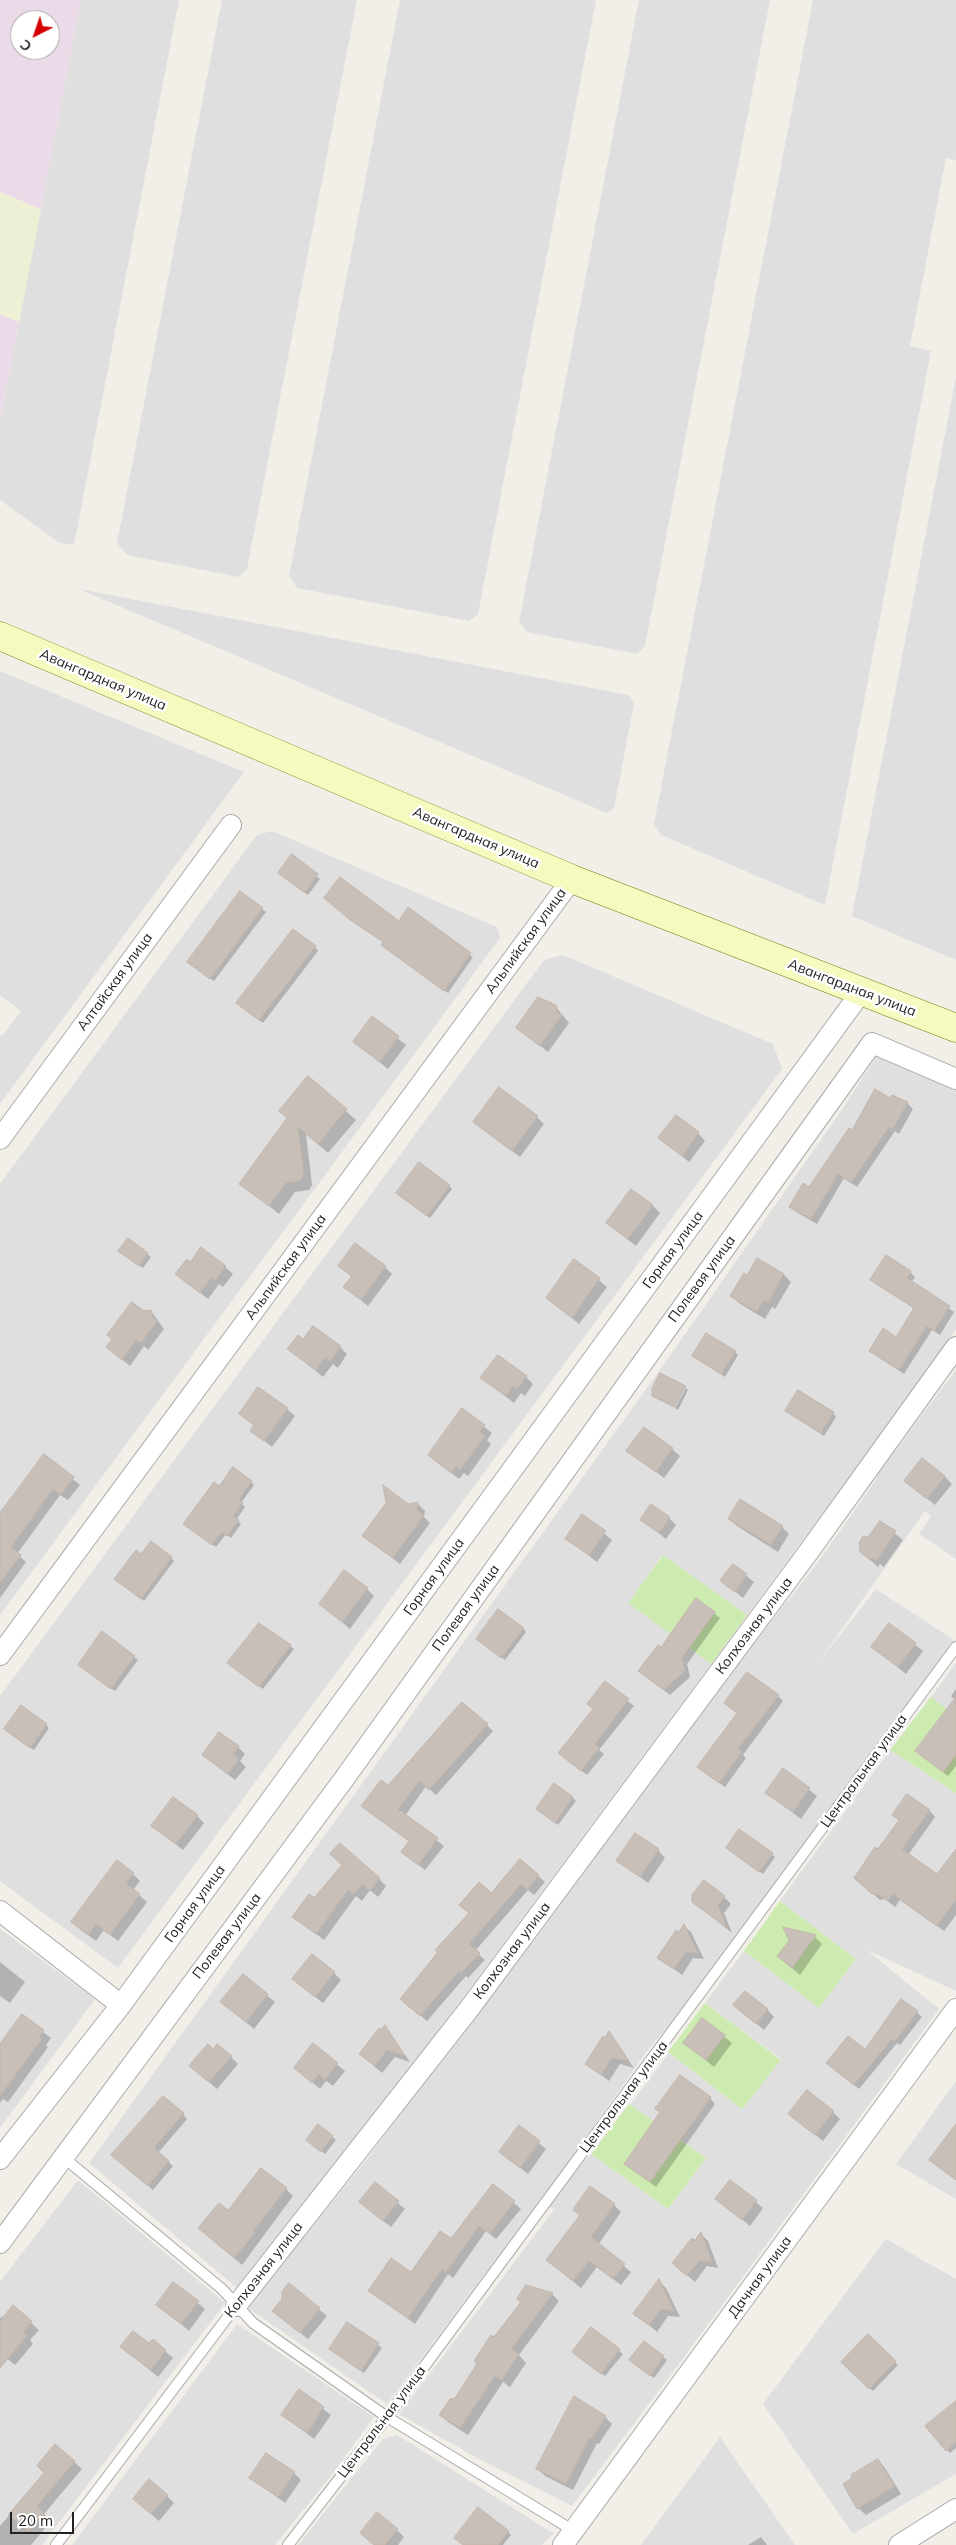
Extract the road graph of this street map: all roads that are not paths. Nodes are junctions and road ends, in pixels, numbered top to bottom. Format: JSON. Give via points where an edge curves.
{"nodes":[{"id":1,"x":0,"y":636,"type":"edge"},
{"id":2,"x":231,"y":825,"type":"dead end"},
{"id":3,"x":572,"y":879,"type":"junction"},
{"id":4,"x":862,"y":991,"type":"junction"},
{"id":5,"x":956,"y":1028,"type":"edge"},
{"id":6,"x":956,"y":1079,"type":"edge"},
{"id":7,"x":0,"y":1139,"type":"edge"},
{"id":8,"x":956,"y":1347,"type":"edge"},
{"id":9,"x":956,"y":1647,"type":"edge"},
{"id":10,"x":0,"y":1655,"type":"edge"},
{"id":11,"x":0,"y":1911,"type":"edge"},
{"id":12,"x":121,"y":2005,"type":"junction"},
{"id":13,"x":956,"y":2009,"type":"edge"},
{"id":14,"x":63,"y":2157,"type":"junction"},
{"id":15,"x":0,"y":2159,"type":"edge"},
{"id":16,"x":0,"y":2243,"type":"edge"},
{"id":17,"x":236,"y":2306,"type":"junction"},
{"id":18,"x":387,"y":2417,"type":"junction"},
{"id":19,"x":956,"y":2509,"type":"edge"},
{"id":20,"x":569,"y":2538,"type":"edge"},
{"id":21,"x":56,"y":2545,"type":"edge"},
{"id":22,"x":288,"y":2545,"type":"edge"},
{"id":23,"x":899,"y":2545,"type":"edge"}],
"edges":[{"from":1,"to":3,"type":"main road","name":"Авангардная улица"},
{"from":2,"to":7,"type":"street","name":"Алтайская улица"},
{"from":3,"to":4,"type":"main road","name":"Авангардная улица"},
{"from":3,"to":10,"type":"street","name":"Альпийская улица"},
{"from":4,"to":5,"type":"main road","name":"Авангардная улица"},
{"from":4,"to":12,"type":"street","name":"Горная улица"},
{"from":6,"to":14,"type":"street","name":"Полевая улица","via":[[872,1042],[344,1779]]},
{"from":8,"to":17,"type":"street","name":"Колхозная улица","via":[[801,1562],[469,2009]]},
{"from":9,"to":18,"type":"lane","name":"Центральная улица"},
{"from":11,"to":12,"type":"street"},
{"from":12,"to":15,"type":"street","name":"Горная улица"},
{"from":13,"to":20,"type":"street","name":"Дачная улица"},
{"from":14,"to":16,"type":"street","name":"Полевая улица"},
{"from":14,"to":17,"type":"lane","via":[[222,2289]]},
{"from":17,"to":18,"type":"lane","via":[[253,2323]]},
{"from":17,"to":21,"type":"lane","name":"Колхозная улица"},
{"from":18,"to":20,"type":"lane"},
{"from":18,"to":22,"type":"lane","name":"Центральная улица"},
{"from":19,"to":23,"type":"street"}]}
